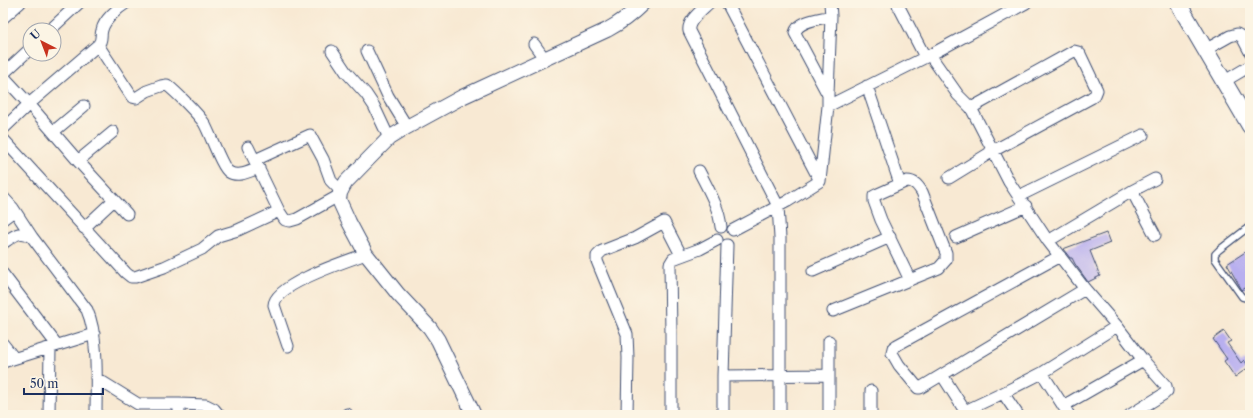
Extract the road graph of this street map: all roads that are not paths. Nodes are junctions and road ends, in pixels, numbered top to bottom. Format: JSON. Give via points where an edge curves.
{"nodes":[{"id":1,"x":20,"y":3,"type":"edge"},
{"id":2,"x":79,"y":3,"type":"edge"},
{"id":3,"x":643,"y":3,"type":"edge"},
{"id":4,"x":709,"y":3,"type":"edge"},
{"id":5,"x":727,"y":3,"type":"edge"},
{"id":6,"x":830,"y":3,"type":"edge"},
{"id":7,"x":897,"y":3,"type":"edge"},
{"id":8,"x":1026,"y":3,"type":"edge"},
{"id":9,"x":1178,"y":3,"type":"edge"},
{"id":10,"x":120,"y":4,"type":"edge"},
{"id":11,"x":831,"y":16,"type":"junction"},
{"id":12,"x":3,"y":18,"type":"edge"},
{"id":13,"x":59,"y":22,"type":"edge"},
{"id":14,"x":534,"y":44,"type":"dead end"},
{"id":15,"x":98,"y":45,"type":"junction"},
{"id":16,"x":1205,"y":50,"type":"junction"},
{"id":17,"x":332,"y":51,"type":"dead end"},
{"id":18,"x":367,"y":51,"type":"dead end"},
{"id":19,"x":1250,"y":52,"type":"edge"},
{"id":20,"x":928,"y":56,"type":"junction"},
{"id":21,"x":22,"y":57,"type":"edge"},
{"id":22,"x":544,"y":58,"type":"junction"},
{"id":23,"x":1250,"y":66,"type":"edge"},
{"id":24,"x":3,"y":75,"type":"edge"},
{"id":25,"x":1224,"y":82,"type":"junction"},
{"id":26,"x":867,"y":86,"type":"junction"},
{"id":27,"x":828,"y":94,"type":"junction"},
{"id":28,"x":29,"y":104,"type":"junction"},
{"id":29,"x":84,"y":106,"type":"dead end"},
{"id":30,"x":828,"y":106,"type":"junction"},
{"id":31,"x":971,"y":108,"type":"junction"},
{"id":32,"x":1250,"y":126,"type":"edge"},
{"id":33,"x":407,"y":127,"type":"junction"},
{"id":34,"x":3,"y":129,"type":"edge"},
{"id":35,"x":53,"y":132,"type":"junction"},
{"id":36,"x":113,"y":132,"type":"dead end"},
{"id":37,"x":1143,"y":135,"type":"dead end"},
{"id":38,"x":389,"y":138,"type":"junction"},
{"id":39,"x":3,"y":139,"type":"edge"},
{"id":40,"x":248,"y":147,"type":"dead end"},
{"id":41,"x":993,"y":150,"type":"junction"},
{"id":42,"x":78,"y":162,"type":"junction"},
{"id":43,"x":257,"y":164,"type":"junction"},
{"id":44,"x":699,"y":171,"type":"dead end"},
{"id":45,"x":949,"y":178,"type":"dead end"},
{"id":46,"x":1155,"y":179,"type":"dead end"},
{"id":47,"x":820,"y":181,"type":"junction"},
{"id":48,"x":900,"y":184,"type":"junction"},
{"id":49,"x":1132,"y":191,"type":"junction"},
{"id":50,"x":340,"y":193,"type":"junction"},
{"id":51,"x":1019,"y":196,"type":"junction"},
{"id":52,"x":3,"y":197,"type":"edge"},
{"id":53,"x":114,"y":200,"type":"junction"},
{"id":54,"x":778,"y":206,"type":"junction"},
{"id":55,"x":1026,"y":206,"type":"junction"},
{"id":56,"x":13,"y":208,"type":"junction"},
{"id":57,"x":279,"y":211,"type":"junction"},
{"id":58,"x":127,"y":214,"type":"dead end"},
{"id":59,"x":3,"y":219,"type":"edge"},
{"id":60,"x":1250,"y":226,"type":"edge"},
{"id":61,"x":721,"y":227,"type":"junction"},
{"id":62,"x":84,"y":228,"type":"junction"},
{"id":63,"x":733,"y":230,"type":"junction"},
{"id":64,"x":1154,"y":235,"type":"dead end"},
{"id":65,"x":32,"y":237,"type":"junction"},
{"id":66,"x":890,"y":237,"type":"junction"},
{"id":67,"x":956,"y":237,"type":"dead end"},
{"id":68,"x":1048,"y":241,"type":"junction"},
{"id":69,"x":3,"y":243,"type":"edge"},
{"id":70,"x":722,"y":243,"type":"junction"},
{"id":71,"x":366,"y":254,"type":"junction"},
{"id":72,"x":681,"y":255,"type":"junction"},
{"id":73,"x":1060,"y":256,"type":"junction"},
{"id":74,"x":813,"y":271,"type":"dead end"},
{"id":75,"x":3,"y":274,"type":"edge"},
{"id":76,"x":910,"y":280,"type":"junction"},
{"id":77,"x":1084,"y":289,"type":"junction"},
{"id":78,"x":1250,"y":296,"type":"edge"},
{"id":79,"x":834,"y":311,"type":"dead end"},
{"id":80,"x":1117,"y":326,"type":"junction"},
{"id":81,"x":94,"y":334,"type":"junction"},
{"id":82,"x":829,"y":341,"type":"dead end"},
{"id":83,"x":3,"y":344,"type":"edge"},
{"id":84,"x":53,"y":346,"type":"junction"},
{"id":85,"x":288,"y":346,"type":"dead end"},
{"id":86,"x":14,"y":358,"type":"junction"},
{"id":87,"x":1143,"y":360,"type":"junction"},
{"id":88,"x":3,"y":362,"type":"edge"},
{"id":89,"x":1042,"y":373,"type":"junction"},
{"id":90,"x":781,"y":375,"type":"junction"},
{"id":91,"x":828,"y":375,"type":"junction"},
{"id":92,"x":942,"y":375,"type":"junction"},
{"id":93,"x":723,"y":376,"type":"junction"},
{"id":94,"x":96,"y":378,"type":"junction"},
{"id":95,"x":871,"y":391,"type":"dead end"},
{"id":96,"x":1003,"y":393,"type":"junction"},
{"id":97,"x":179,"y":409,"type":"edge"},
{"id":98,"x":138,"y":410,"type":"edge"},
{"id":99,"x":1066,"y":411,"type":"edge"},
{"id":100,"x":965,"y":413,"type":"edge"},
{"id":101,"x":49,"y":415,"type":"edge"},
{"id":102,"x":96,"y":415,"type":"edge"},
{"id":103,"x":218,"y":415,"type":"edge"},
{"id":104,"x":474,"y":415,"type":"edge"},
{"id":105,"x":627,"y":415,"type":"edge"},
{"id":106,"x":671,"y":415,"type":"edge"},
{"id":107,"x":723,"y":415,"type":"edge"},
{"id":108,"x":780,"y":415,"type":"edge"},
{"id":109,"x":829,"y":415,"type":"edge"},
{"id":110,"x":871,"y":415,"type":"edge"},
{"id":111,"x":1018,"y":415,"type":"edge"},
{"id":112,"x":1130,"y":415,"type":"edge"}],
"edges":[{"from":1,"to":12,"type":"street"},
{"from":2,"to":13,"type":"street"},
{"from":3,"to":22,"type":"street","via":[[607,30]]},
{"from":4,"to":54,"type":"street","via":[[690,23],[689,31]]},
{"from":5,"to":47,"type":"street"},
{"from":6,"to":11,"type":"street"},
{"from":7,"to":20,"type":"street"},
{"from":8,"to":20,"type":"street"},
{"from":9,"to":16,"type":"main road"},
{"from":10,"to":15,"type":"street","via":[[102,27],[102,39]]},
{"from":11,"to":27,"type":"street"},
{"from":11,"to":27,"type":"street","via":[[806,23],[795,33]]},
{"from":14,"to":22,"type":"street"},
{"from":15,"to":28,"type":"street"},
{"from":15,"to":43,"type":"street","via":[[132,97],[139,97],[147,91],[167,85],[174,90],[202,121],[228,172],[247,173]]},
{"from":16,"to":19,"type":"street","via":[[1237,34],[1242,37]]},
{"from":16,"to":25,"type":"main road"},
{"from":17,"to":38,"type":"street","via":[[374,106]]},
{"from":18,"to":33,"type":"street","via":[[388,96]]},
{"from":20,"to":26,"type":"street"},
{"from":20,"to":31,"type":"street"},
{"from":21,"to":24,"type":"street"},
{"from":22,"to":33,"type":"street","via":[[462,97]]},
{"from":23,"to":25,"type":"street"},
{"from":24,"to":28,"type":"street"},
{"from":25,"to":32,"type":"main road"},
{"from":26,"to":30,"type":"street"},
{"from":26,"to":48,"type":"street"},
{"from":27,"to":30,"type":"street"},
{"from":28,"to":34,"type":"street"},
{"from":28,"to":35,"type":"street"},
{"from":29,"to":35,"type":"street"},
{"from":30,"to":47,"type":"street"},
{"from":31,"to":41,"type":"street"},
{"from":31,"to":41,"type":"street","via":[[1074,51],[1080,54],[1097,90],[1095,94]]},
{"from":33,"to":38,"type":"street"},
{"from":35,"to":42,"type":"street"},
{"from":36,"to":42,"type":"street"},
{"from":37,"to":51,"type":"street"},
{"from":38,"to":50,"type":"street","via":[[345,183]]},
{"from":39,"to":62,"type":"street"},
{"from":40,"to":43,"type":"street"},
{"from":41,"to":45,"type":"street"},
{"from":41,"to":51,"type":"street","via":[[1008,182]]},
{"from":42,"to":53,"type":"street"},
{"from":43,"to":50,"type":"street","via":[[310,135],[331,181]]},
{"from":43,"to":57,"type":"street"},
{"from":44,"to":61,"type":"street","via":[[716,205]]},
{"from":46,"to":49,"type":"street"},
{"from":47,"to":54,"type":"street"},
{"from":48,"to":66,"type":"street","via":[[874,196]]},
{"from":48,"to":76,"type":"street","via":[[912,181],[922,192],[946,253],[946,260],[939,268]]},
{"from":49,"to":64,"type":"street"},
{"from":49,"to":68,"type":"street"},
{"from":50,"to":57,"type":"street","via":[[292,220],[285,220]]},
{"from":50,"to":71,"type":"street","via":[[339,200]]},
{"from":51,"to":55,"type":"street"},
{"from":52,"to":56,"type":"street"},
{"from":53,"to":58,"type":"street"},
{"from":53,"to":62,"type":"street"},
{"from":54,"to":63,"type":"street"},
{"from":54,"to":90,"type":"street"},
{"from":55,"to":67,"type":"street"},
{"from":55,"to":68,"type":"street"},
{"from":56,"to":59,"type":"street"},
{"from":56,"to":65,"type":"street"},
{"from":57,"to":62,"type":"street","via":[[218,236],[202,249],[175,263],[135,277],[128,276]]},
{"from":60,"to":78,"type":"lane","via":[[1215,254],[1215,259],[1242,297]]},
{"from":61,"to":63,"type":"street","via":[[728,226]]},
{"from":61,"to":70,"type":"street","via":[[716,235]]},
{"from":63,"to":70,"type":"street","via":[[735,234],[732,243]]},
{"from":65,"to":69,"type":"street","via":[[20,233]]},
{"from":65,"to":81,"type":"street","via":[[87,310]]},
{"from":66,"to":74,"type":"street"},
{"from":66,"to":76,"type":"street"},
{"from":68,"to":73,"type":"street"},
{"from":70,"to":72,"type":"street"},
{"from":70,"to":93,"type":"street"},
{"from":71,"to":85,"type":"street","via":[[306,278],[278,296],[274,306]]},
{"from":71,"to":104,"type":"street","via":[[430,328]]},
{"from":72,"to":105,"type":"street","via":[[664,222],[635,238],[602,251],[597,256],[627,334]]},
{"from":72,"to":106,"type":"street","via":[[670,264]]},
{"from":73,"to":77,"type":"street"},
{"from":73,"to":92,"type":"street","via":[[892,350],[899,365],[918,388]]},
{"from":75,"to":84,"type":"street"},
{"from":76,"to":79,"type":"street"},
{"from":77,"to":80,"type":"street"},
{"from":77,"to":92,"type":"street"},
{"from":80,"to":87,"type":"street"},
{"from":80,"to":89,"type":"street"},
{"from":81,"to":84,"type":"street"},
{"from":81,"to":94,"type":"street"},
{"from":82,"to":91,"type":"street"},
{"from":83,"to":86,"type":"street"},
{"from":84,"to":86,"type":"street"},
{"from":84,"to":101,"type":"street"},
{"from":86,"to":88,"type":"street"},
{"from":87,"to":99,"type":"street"},
{"from":87,"to":112,"type":"street","via":[[1167,390]]},
{"from":89,"to":96,"type":"street"},
{"from":89,"to":99,"type":"street"},
{"from":90,"to":91,"type":"street"},
{"from":90,"to":93,"type":"street"},
{"from":90,"to":108,"type":"street"},
{"from":91,"to":109,"type":"street"},
{"from":92,"to":100,"type":"street"},
{"from":93,"to":107,"type":"street"},
{"from":94,"to":98,"type":"street"},
{"from":94,"to":102,"type":"street"},
{"from":95,"to":110,"type":"street"},
{"from":96,"to":100,"type":"street"},
{"from":96,"to":111,"type":"street"},
{"from":97,"to":98,"type":"street"},
{"from":97,"to":103,"type":"street","via":[[206,405],[214,409]]}]}
